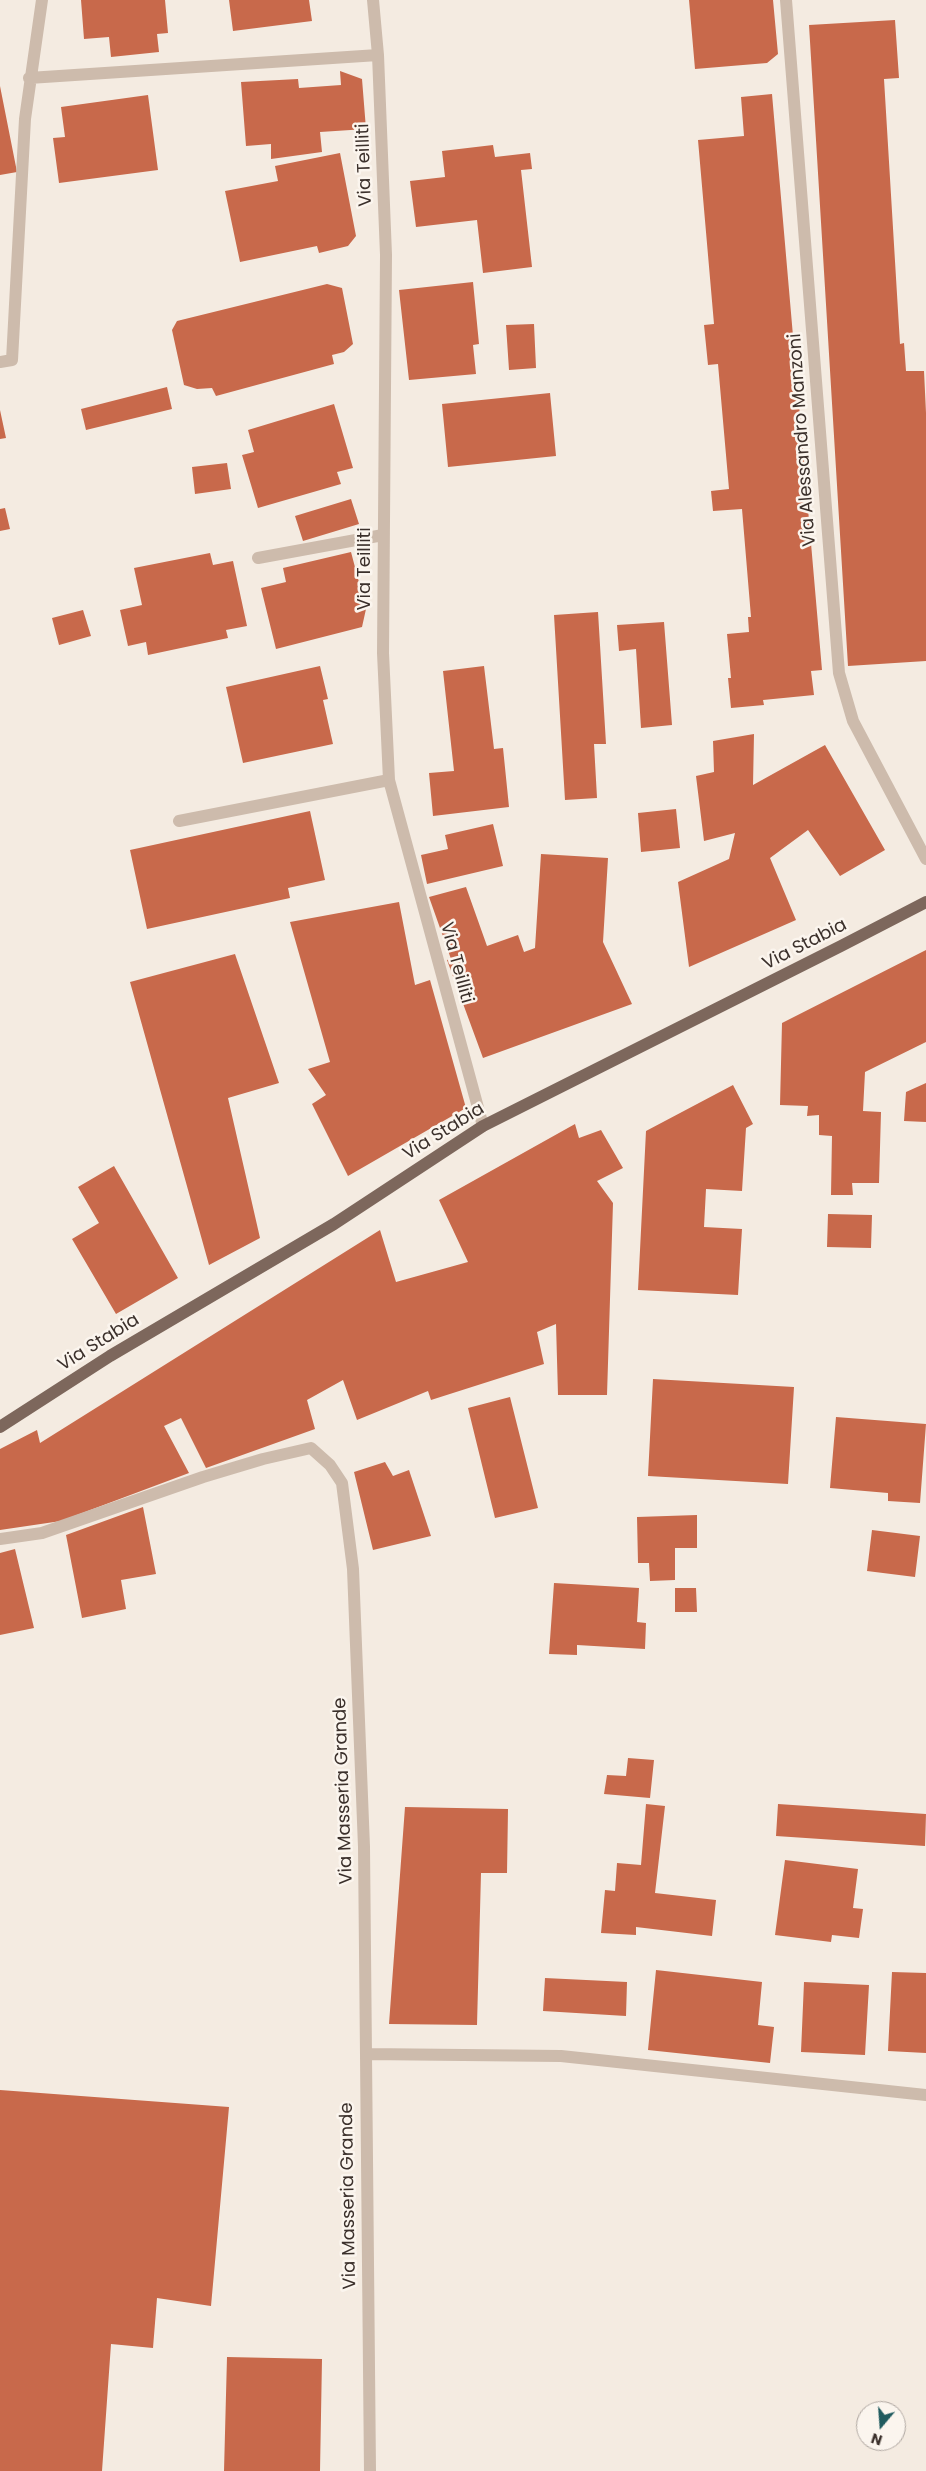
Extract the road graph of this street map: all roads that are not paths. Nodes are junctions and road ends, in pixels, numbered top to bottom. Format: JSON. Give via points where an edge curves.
{"nodes":[{"id":1,"x":42,"y":0,"type":"edge"},
{"id":2,"x":373,"y":0,"type":"edge"},
{"id":3,"x":786,"y":0,"type":"edge"},
{"id":4,"x":378,"y":55,"type":"junction"},
{"id":5,"x":29,"y":78,"type":"junction"},
{"id":6,"x":0,"y":362,"type":"edge"},
{"id":7,"x":383,"y":535,"type":"junction"},
{"id":8,"x":258,"y":558,"type":"dead end"},
{"id":9,"x":389,"y":780,"type":"junction"},
{"id":10,"x":179,"y":821,"type":"dead end"},
{"id":11,"x":926,"y":859,"type":"edge"},
{"id":12,"x":926,"y":902,"type":"edge"},
{"id":13,"x":483,"y":1126,"type":"junction"},
{"id":14,"x":0,"y":1427,"type":"edge"},
{"id":15,"x":0,"y":1539,"type":"edge"},
{"id":16,"x":366,"y":2054,"type":"junction"},
{"id":17,"x":926,"y":2095,"type":"edge"},
{"id":18,"x":370,"y":2471,"type":"edge"}],
"edges":[{"from":1,"to":5,"type":"street"},
{"from":2,"to":4,"type":"street","name":"Via Teilliti"},
{"from":3,"to":11,"type":"street","name":"Via Alessandro Manzoni","via":[[839,673],[853,721]]},
{"from":4,"to":5,"type":"street"},
{"from":4,"to":7,"type":"street","name":"Via Teilliti","via":[[386,255]]},
{"from":5,"to":6,"type":"street","via":[[12,360]]},
{"from":7,"to":8,"type":"street"},
{"from":7,"to":9,"type":"street","name":"Via Teilliti","via":[[383,653]]},
{"from":9,"to":10,"type":"street"},
{"from":9,"to":13,"type":"street","name":"Via Teilliti"},
{"from":12,"to":13,"type":"main road","name":"Via Stabia"},
{"from":13,"to":14,"type":"main road","name":"Via Stabia","via":[[334,1224],[110,1356]]},
{"from":15,"to":16,"type":"street","name":"Via Masseria Grande","via":[[42,1533],[203,1477],[302,1450],[311,1448],[330,1465],[342,1484],[354,1569],[364,1847]]},
{"from":16,"to":17,"type":"street","via":[[561,2056]]},
{"from":16,"to":18,"type":"street","name":"Via Masseria Grande"}]}
